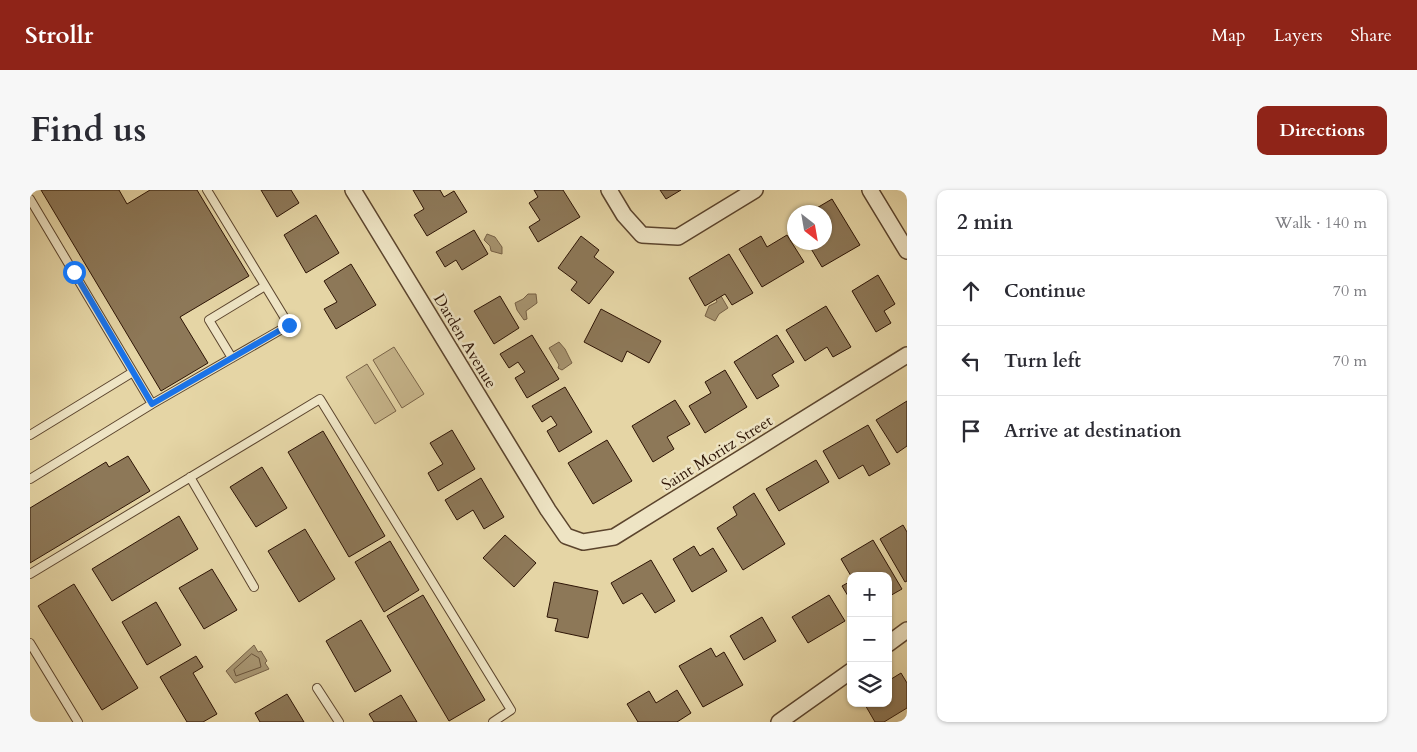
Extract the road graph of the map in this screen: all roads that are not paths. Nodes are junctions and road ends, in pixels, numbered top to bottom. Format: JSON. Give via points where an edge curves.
{"nodes":[{"id":1,"x":207,"y":190,"type":"edge"},
{"id":2,"x":352,"y":190,"type":"edge"},
{"id":3,"x":609,"y":190,"type":"edge"},
{"id":4,"x":755,"y":190,"type":"edge"},
{"id":5,"x":870,"y":190,"type":"edge"},
{"id":6,"x":30,"y":199,"type":"edge"},
{"id":7,"x":907,"y":251,"type":"edge"},
{"id":8,"x":265,"y":286,"type":"junction"},
{"id":9,"x":907,"y":356,"type":"edge"},
{"id":10,"x":232,"y":358,"type":"junction"},
{"id":11,"x":133,"y":372,"type":"junction"},
{"id":12,"x":152,"y":404,"type":"junction"},
{"id":13,"x":30,"y":435,"type":"edge"},
{"id":14,"x":190,"y":477,"type":"junction"},
{"id":15,"x":30,"y":479,"type":"edge"},
{"id":16,"x":548,"y":510,"type":"joint"},
{"id":17,"x":30,"y":574,"type":"edge"},
{"id":18,"x":254,"y":587,"type":"dead end"},
{"id":19,"x":907,"y":630,"type":"edge"},
{"id":20,"x":892,"y":641,"type":"edge"},
{"id":21,"x":30,"y":643,"type":"edge"},
{"id":22,"x":847,"y":674,"type":"edge"},
{"id":23,"x":317,"y":688,"type":"dead end"},
{"id":24,"x":78,"y":722,"type":"edge"},
{"id":25,"x":339,"y":722,"type":"edge"},
{"id":26,"x":493,"y":722,"type":"edge"},
{"id":27,"x":780,"y":722,"type":"edge"}],
"edges":[{"from":1,"to":8,"type":"lane"},
{"from":2,"to":16,"type":"street","name":"Darden Avenue"},
{"from":3,"to":4,"type":"street","via":[[624,215],[642,235],[678,237]]},
{"from":5,"to":7,"type":"street"},
{"from":6,"to":11,"type":"lane"},
{"from":8,"to":10,"type":"lane","via":[[209,320]]},
{"from":8,"to":10,"type":"lane","via":[[289,325]]},
{"from":9,"to":16,"type":"street","name":"Saint Moritz Street","via":[[614,537],[583,542],[566,536]]},
{"from":10,"to":12,"type":"lane"},
{"from":11,"to":12,"type":"lane"},
{"from":11,"to":13,"type":"lane"},
{"from":12,"to":15,"type":"lane"},
{"from":14,"to":17,"type":"lane"},
{"from":14,"to":18,"type":"lane"},
{"from":14,"to":26,"type":"lane","via":[[320,399],[511,710]]},
{"from":19,"to":20,"type":"street"},
{"from":21,"to":24,"type":"lane"},
{"from":22,"to":27,"type":"street"},
{"from":23,"to":25,"type":"lane"}]}
